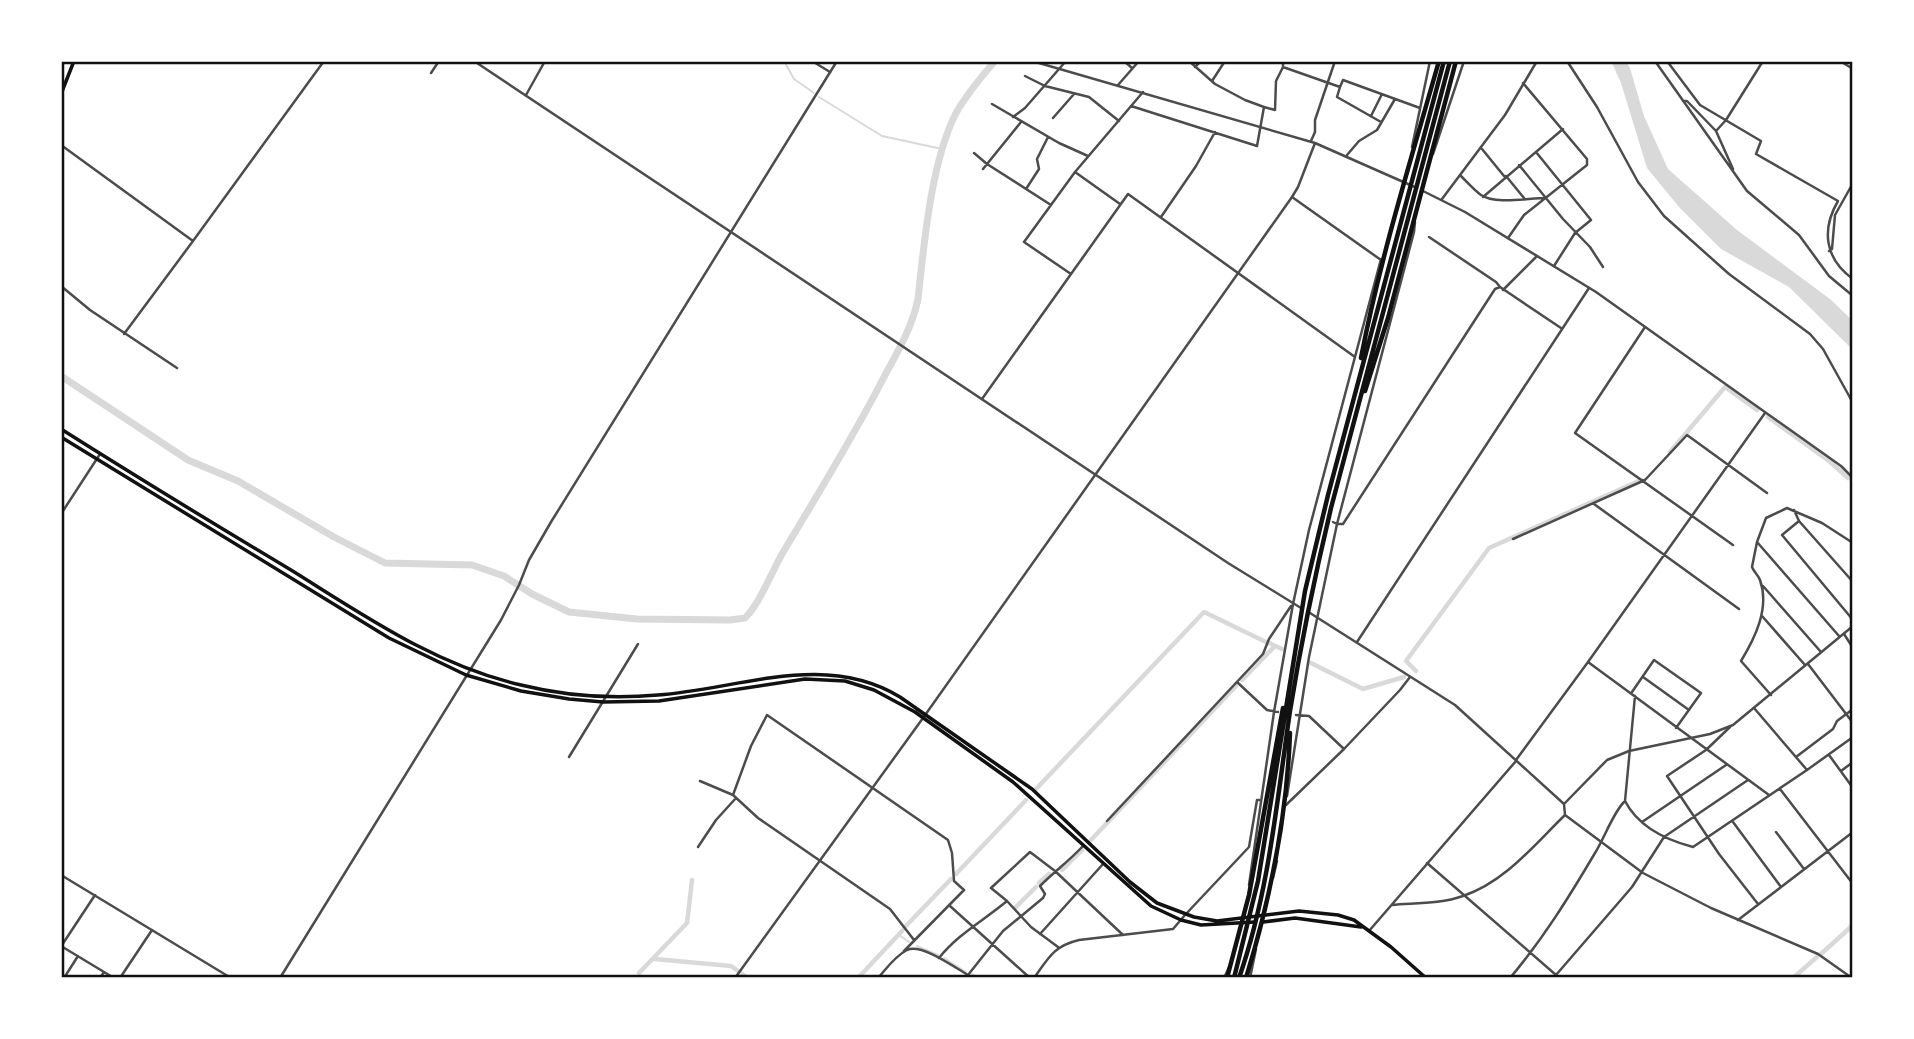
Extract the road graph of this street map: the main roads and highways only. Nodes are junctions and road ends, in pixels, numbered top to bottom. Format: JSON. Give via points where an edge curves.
{"nodes":[{"id":1,"x":74,"y":61,"type":"edge"},
{"id":2,"x":1438,"y":61,"type":"edge"},
{"id":3,"x":1450,"y":62,"type":"edge"},
{"id":4,"x":61,"y":94,"type":"edge"},
{"id":5,"x":1402,"y":218,"type":"junction"},
{"id":6,"x":1367,"y":360,"type":"junction"},
{"id":7,"x":1364,"y":375,"type":"junction"},
{"id":8,"x":61,"y":429,"type":"edge"},
{"id":9,"x":61,"y":437,"type":"edge"},
{"id":10,"x":99,"y":456,"type":"junction"},
{"id":11,"x":1288,"y":688,"type":"junction"},
{"id":12,"x":1291,"y":708,"type":"junction"},
{"id":13,"x":924,"y":715,"type":"junction"},
{"id":14,"x":1261,"y":882,"type":"junction"},
{"id":15,"x":1265,"y":915,"type":"junction"},
{"id":16,"x":1243,"y":921,"type":"junction"},
{"id":17,"x":1263,"y":921,"type":"junction"},
{"id":18,"x":1361,"y":927,"type":"junction"},
{"id":19,"x":1242,"y":960,"type":"junction"},
{"id":20,"x":1225,"y":978,"type":"edge"},
{"id":21,"x":1234,"y":978,"type":"edge"},
{"id":22,"x":1239,"y":978,"type":"edge"},
{"id":23,"x":1248,"y":978,"type":"edge"},
{"id":24,"x":1426,"y":978,"type":"edge"}],
"edges":[{"from":1,"to":4,"type":"main road"},
{"from":2,"to":5,"type":"highway","via":[[1405,183]]},
{"from":3,"to":5,"type":"highway"},
{"from":3,"to":5,"type":"highway","via":[[1425,156]]},
{"from":3,"to":6,"type":"highway","via":[[1388,318]]},
{"from":5,"to":6,"type":"highway"},
{"from":6,"to":7,"type":"highway"},
{"from":6,"to":7,"type":"highway"},
{"from":7,"to":11,"type":"highway","via":[[1306,590]]},
{"from":7,"to":12,"type":"highway","via":[[1312,594]]},
{"from":8,"to":10,"type":"main road"},
{"from":9,"to":10,"type":"main road"},
{"from":10,"to":13,"type":"main road","via":[[391,633],[469,670],[522,685],[606,696],[658,695],[822,673],[887,689]]},
{"from":10,"to":13,"type":"main road","via":[[389,638],[466,675],[521,691],[603,702],[659,701],[771,682],[826,679],[874,690]]},
{"from":11,"to":14,"type":"highway"},
{"from":11,"to":16,"type":"highway"},
{"from":12,"to":14,"type":"highway"},
{"from":12,"to":15,"type":"highway","via":[[1285,785]]},
{"from":13,"to":16,"type":"main road","via":[[1032,789],[1148,897],[1185,915]]},
{"from":13,"to":16,"type":"main road","via":[[1013,782],[1151,906],[1201,925]]},
{"from":14,"to":19,"type":"highway"},
{"from":15,"to":16,"type":"main road"},
{"from":15,"to":17,"type":"highway"},
{"from":15,"to":18,"type":"main road","via":[[1328,912]]},
{"from":16,"to":17,"type":"main road"},
{"from":16,"to":20,"type":"highway"},
{"from":17,"to":18,"type":"main road","via":[[1295,918]]},
{"from":17,"to":23,"type":"highway"},
{"from":18,"to":24,"type":"main road"},
{"from":19,"to":21,"type":"highway"},
{"from":19,"to":22,"type":"highway"}]}
